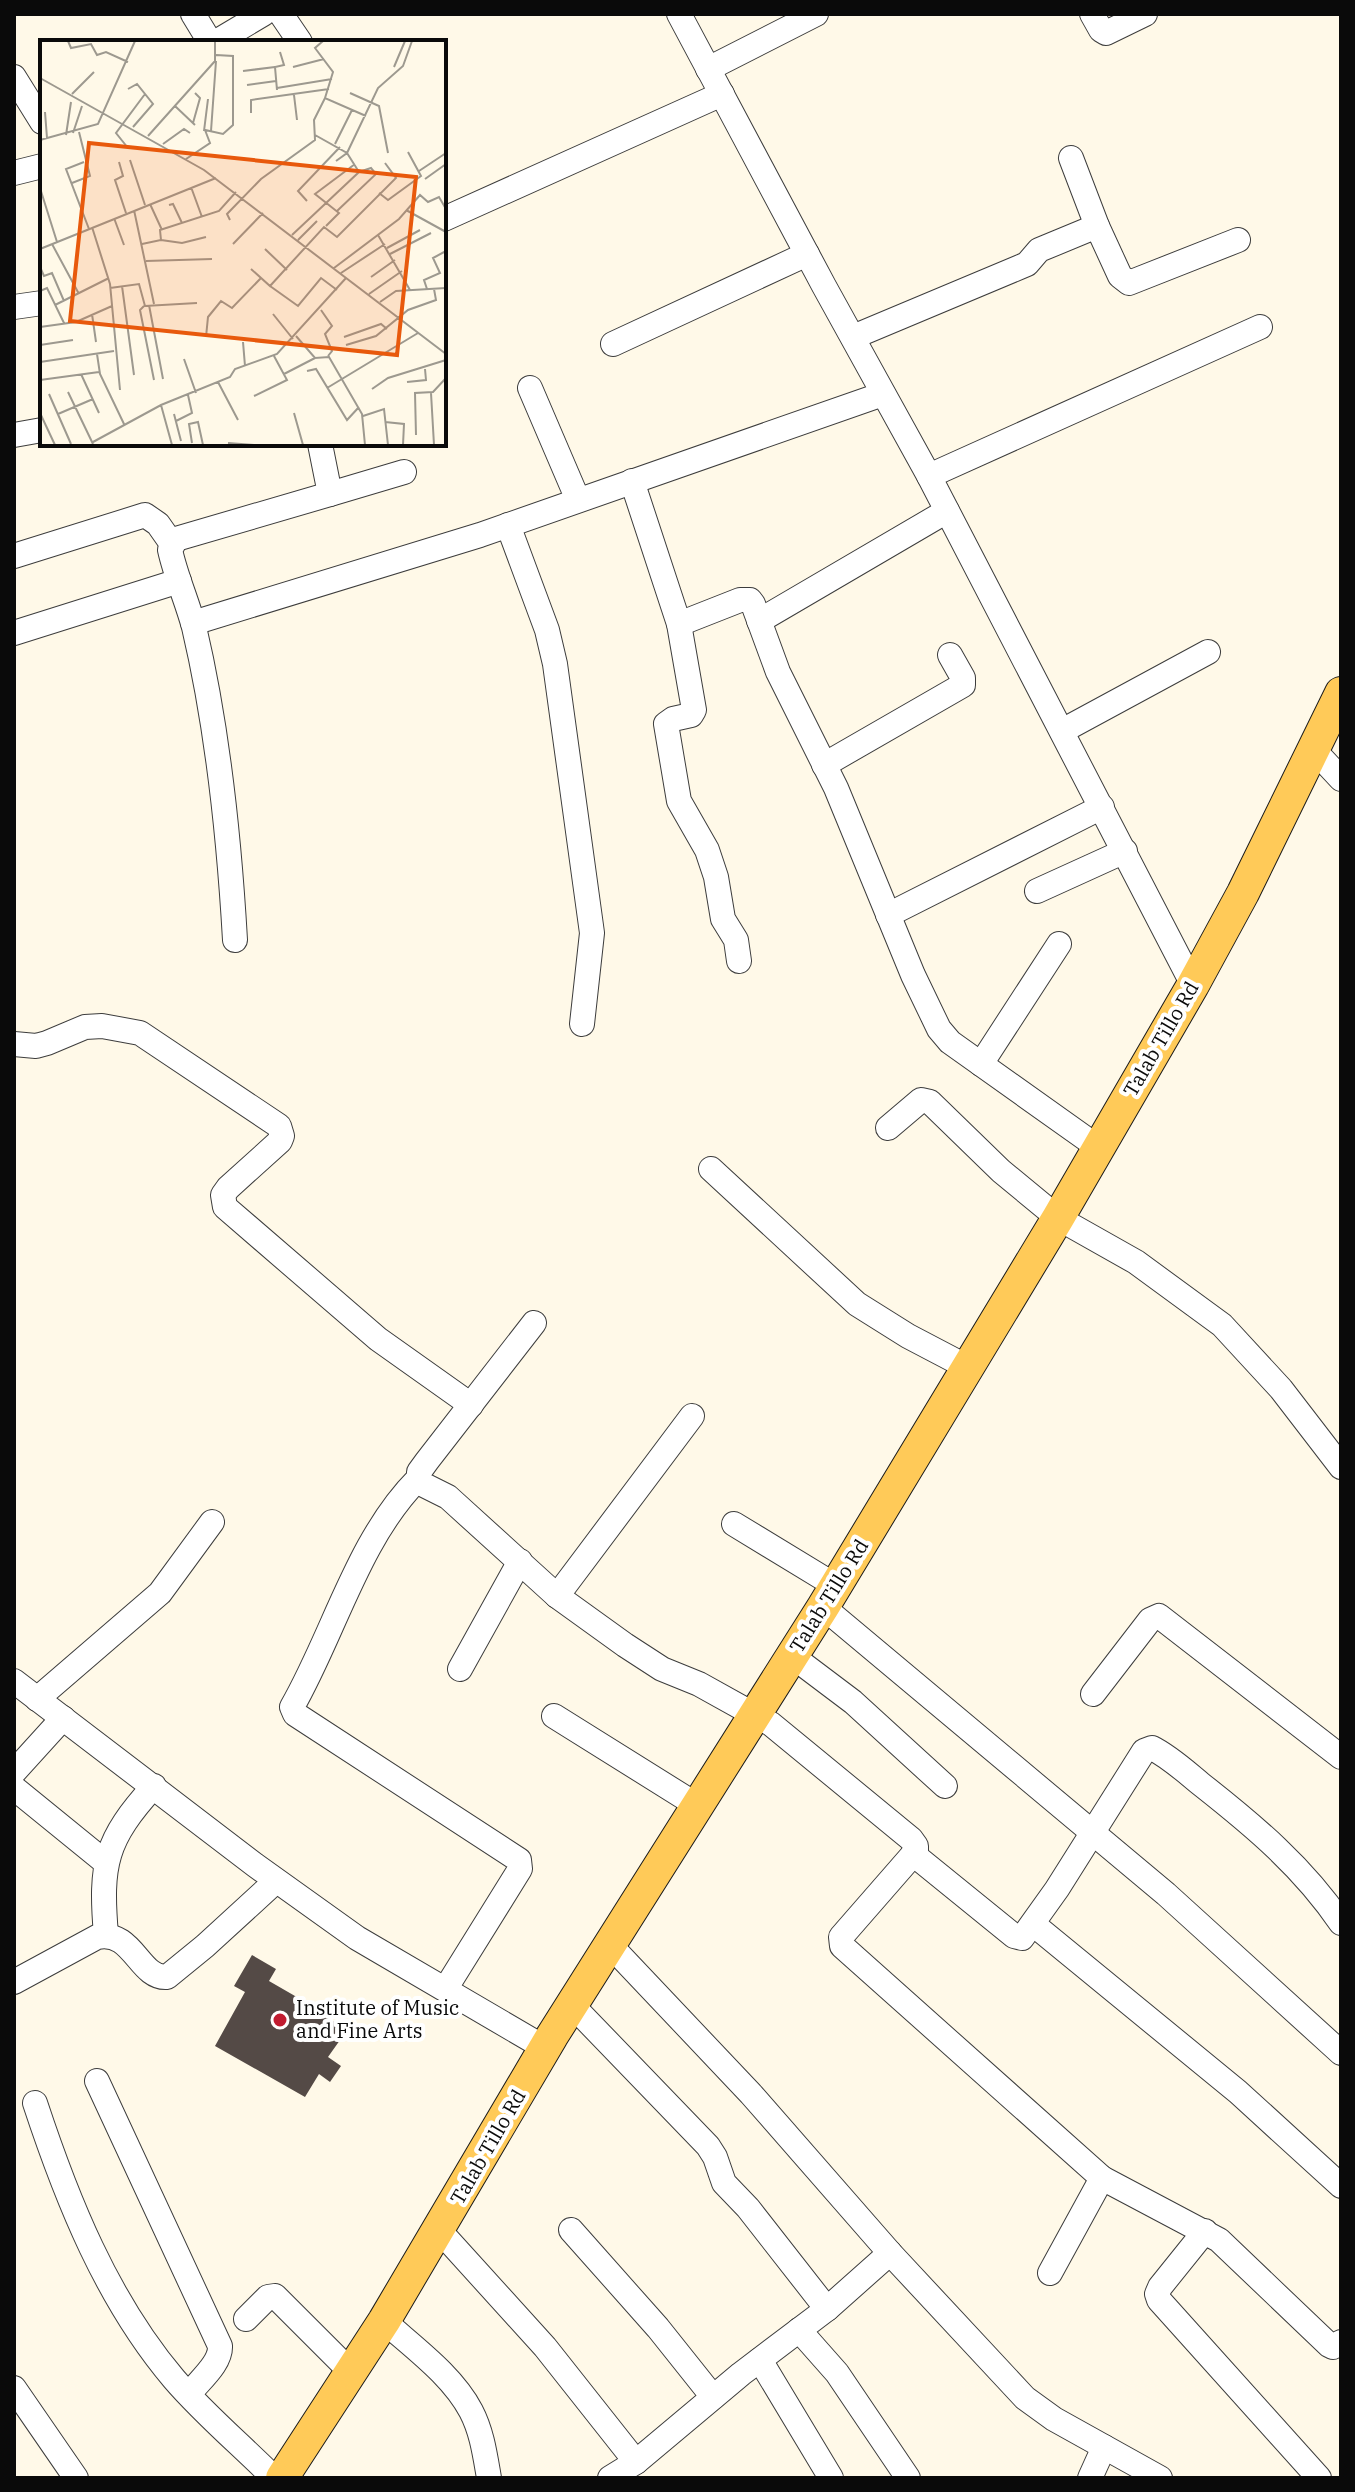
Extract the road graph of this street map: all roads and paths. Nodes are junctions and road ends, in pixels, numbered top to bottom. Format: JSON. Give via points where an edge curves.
{"nodes":[{"id":1,"x":193,"y":14,"type":"edge"},
{"id":2,"x":263,"y":14,"type":"edge"},
{"id":3,"x":281,"y":14,"type":"edge"},
{"id":4,"x":679,"y":14,"type":"edge"},
{"id":5,"x":816,"y":14,"type":"edge"},
{"id":6,"x":1092,"y":14,"type":"edge"},
{"id":7,"x":1145,"y":14,"type":"edge"},
{"id":8,"x":212,"y":40,"type":"edge"},
{"id":9,"x":217,"y":40,"type":"edge"},
{"id":10,"x":299,"y":40,"type":"edge"},
{"id":11,"x":708,"y":69,"type":"junction"},
{"id":12,"x":14,"y":77,"type":"edge"},
{"id":13,"x":722,"y":94,"type":"junction"},
{"id":14,"x":40,"y":119,"type":"edge"},
{"id":15,"x":1071,"y":158,"type":"dead end"},
{"id":16,"x":40,"y":166,"type":"edge"},
{"id":17,"x":14,"y":173,"type":"edge"},
{"id":18,"x":446,"y":218,"type":"edge"},
{"id":19,"x":1097,"y":226,"type":"junction"},
{"id":20,"x":1238,"y":240,"type":"dead end"},
{"id":21,"x":807,"y":254,"type":"junction"},
{"id":22,"x":40,"y":303,"type":"edge"},
{"id":23,"x":14,"y":307,"type":"edge"},
{"id":24,"x":1260,"y":327,"type":"dead end"},
{"id":25,"x":853,"y":337,"type":"junction"},
{"id":26,"x":613,"y":344,"type":"dead end"},
{"id":27,"x":530,"y":388,"type":"dead end"},
{"id":28,"x":883,"y":394,"type":"junction"},
{"id":29,"x":40,"y":430,"type":"edge"},
{"id":30,"x":14,"y":435,"type":"edge"},
{"id":31,"x":320,"y":446,"type":"edge"},
{"id":32,"x":404,"y":472,"type":"dead end"},
{"id":33,"x":929,"y":476,"type":"junction"},
{"id":34,"x":632,"y":481,"type":"junction"},
{"id":35,"x":330,"y":494,"type":"junction"},
{"id":36,"x":578,"y":500,"type":"junction"},
{"id":37,"x":947,"y":511,"type":"junction"},
{"id":38,"x":508,"y":525,"type":"junction"},
{"id":39,"x":172,"y":544,"type":"junction"},
{"id":40,"x":14,"y":556,"type":"edge"},
{"id":41,"x":179,"y":581,"type":"junction"},
{"id":42,"x":759,"y":621,"type":"junction"},
{"id":43,"x":193,"y":623,"type":"junction"},
{"id":44,"x":679,"y":624,"type":"junction"},
{"id":45,"x":14,"y":633,"type":"edge"},
{"id":46,"x":1208,"y":652,"type":"dead end"},
{"id":47,"x":950,"y":655,"type":"dead end"},
{"id":48,"x":1341,"y":693,"type":"edge"},
{"id":49,"x":1062,"y":731,"type":"junction"},
{"id":50,"x":1314,"y":750,"type":"junction"},
{"id":51,"x":824,"y":765,"type":"junction"},
{"id":52,"x":1341,"y":779,"type":"edge"},
{"id":53,"x":1102,"y":807,"type":"junction"},
{"id":54,"x":1125,"y":851,"type":"junction"},
{"id":55,"x":1037,"y":891,"type":"dead end"},
{"id":56,"x":888,"y":915,"type":"junction"},
{"id":57,"x":235,"y":940,"type":"dead end"},
{"id":58,"x":1059,"y":944,"type":"dead end"},
{"id":59,"x":739,"y":961,"type":"dead end"},
{"id":60,"x":1193,"y":985,"type":"junction"},
{"id":61,"x":582,"y":1024,"type":"dead end"},
{"id":62,"x":14,"y":1044,"type":"edge"},
{"id":63,"x":981,"y":1064,"type":"junction"},
{"id":64,"x":888,"y":1128,"type":"dead end"},
{"id":65,"x":1099,"y":1148,"type":"junction"},
{"id":66,"x":711,"y":1169,"type":"dead end"},
{"id":67,"x":1058,"y":1218,"type":"junction"},
{"id":68,"x":534,"y":1323,"type":"dead end"},
{"id":69,"x":969,"y":1368,"type":"junction"},
{"id":70,"x":471,"y":1405,"type":"junction"},
{"id":71,"x":692,"y":1416,"type":"dead end"},
{"id":72,"x":1341,"y":1467,"type":"edge"},
{"id":73,"x":418,"y":1479,"type":"junction"},
{"id":74,"x":212,"y":1522,"type":"dead end"},
{"id":75,"x":734,"y":1524,"type":"dead end"},
{"id":76,"x":520,"y":1561,"type":"junction"},
{"id":77,"x":557,"y":1596,"type":"junction"},
{"id":78,"x":829,"y":1597,"type":"junction"},
{"id":79,"x":792,"y":1656,"type":"junction"},
{"id":80,"x":460,"y":1669,"type":"dead end"},
{"id":81,"x":14,"y":1681,"type":"edge"},
{"id":82,"x":1093,"y":1694,"type":"dead end"},
{"id":83,"x":37,"y":1699,"type":"junction"},
{"id":84,"x":756,"y":1714,"type":"junction"},
{"id":85,"x":554,"y":1716,"type":"dead end"},
{"id":86,"x":63,"y":1718,"type":"junction"},
{"id":87,"x":1341,"y":1757,"type":"edge"},
{"id":88,"x":14,"y":1772,"type":"edge"},
{"id":89,"x":154,"y":1786,"type":"junction"},
{"id":90,"x":945,"y":1786,"type":"dead end"},
{"id":91,"x":14,"y":1788,"type":"edge"},
{"id":92,"x":698,"y":1806,"type":"junction"},
{"id":93,"x":1091,"y":1833,"type":"junction"},
{"id":94,"x":913,"y":1854,"type":"junction"},
{"id":95,"x":105,"y":1862,"type":"junction"},
{"id":96,"x":276,"y":1881,"type":"junction"},
{"id":97,"x":1341,"y":1923,"type":"edge"},
{"id":98,"x":1033,"y":1924,"type":"junction"},
{"id":99,"x":106,"y":1935,"type":"junction"},
{"id":100,"x":610,"y":1945,"type":"junction"},
{"id":101,"x":14,"y":1982,"type":"edge"},
{"id":102,"x":446,"y":1988,"type":"junction"},
{"id":103,"x":572,"y":2005,"type":"junction"},
{"id":104,"x":545,"y":2048,"type":"junction"},
{"id":105,"x":1341,"y":2053,"type":"edge"},
{"id":106,"x":97,"y":2081,"type":"dead end"},
{"id":107,"x":35,"y":2103,"type":"dead end"},
{"id":108,"x":1102,"y":2178,"type":"junction"},
{"id":109,"x":1341,"y":2186,"type":"edge"},
{"id":110,"x":439,"y":2230,"type":"junction"},
{"id":111,"x":571,"y":2230,"type":"dead end"},
{"id":112,"x":1205,"y":2231,"type":"junction"},
{"id":113,"x":890,"y":2253,"type":"junction"},
{"id":114,"x":1050,"y":2273,"type":"dead end"},
{"id":115,"x":827,"y":2309,"type":"junction"},
{"id":116,"x":246,"y":2319,"type":"dead end"},
{"id":117,"x":384,"y":2321,"type":"junction"},
{"id":118,"x":799,"y":2330,"type":"junction"},
{"id":119,"x":1341,"y":2342,"type":"edge"},
{"id":120,"x":760,"y":2360,"type":"junction"},
{"id":121,"x":351,"y":2372,"type":"junction"},
{"id":122,"x":14,"y":2388,"type":"edge"},
{"id":123,"x":189,"y":2394,"type":"junction"},
{"id":124,"x":713,"y":2397,"type":"junction"},
{"id":125,"x":1104,"y":2447,"type":"junction"},
{"id":126,"x":636,"y":2462,"type":"junction"},
{"id":127,"x":76,"y":2478,"type":"edge"},
{"id":128,"x":274,"y":2478,"type":"edge"},
{"id":129,"x":282,"y":2478,"type":"edge"},
{"id":130,"x":489,"y":2478,"type":"edge"},
{"id":131,"x":610,"y":2478,"type":"edge"},
{"id":132,"x":831,"y":2478,"type":"edge"},
{"id":133,"x":908,"y":2478,"type":"edge"},
{"id":134,"x":1090,"y":2478,"type":"edge"},
{"id":135,"x":1160,"y":2478,"type":"edge"},
{"id":136,"x":1319,"y":2478,"type":"edge"}],
"edges":[{"from":1,"to":8,"type":"street"},
{"from":2,"to":9,"type":"street"},
{"from":3,"to":10,"type":"street"},
{"from":4,"to":11,"type":"street"},
{"from":5,"to":11,"type":"street"},
{"from":6,"to":7,"type":"street","via":[[1106,33]]},
{"from":11,"to":13,"type":"street"},
{"from":12,"to":14,"type":"street"},
{"from":13,"to":18,"type":"street"},
{"from":13,"to":21,"type":"street"},
{"from":15,"to":19,"type":"street"},
{"from":16,"to":17,"type":"street"},
{"from":19,"to":20,"type":"street","via":[[1120,276],[1129,283]]},
{"from":19,"to":25,"type":"street","via":[[1039,250],[1027,264]]},
{"from":21,"to":25,"type":"street"},
{"from":21,"to":26,"type":"street"},
{"from":22,"to":23,"type":"street"},
{"from":24,"to":33,"type":"street"},
{"from":25,"to":28,"type":"street"},
{"from":27,"to":36,"type":"street"},
{"from":28,"to":33,"type":"street"},
{"from":28,"to":34,"type":"street"},
{"from":29,"to":30,"type":"street"},
{"from":31,"to":35,"type":"street"},
{"from":32,"to":35,"type":"street"},
{"from":33,"to":37,"type":"street"},
{"from":34,"to":36,"type":"street"},
{"from":34,"to":44,"type":"street"},
{"from":35,"to":39,"type":"street"},
{"from":36,"to":38,"type":"street"},
{"from":37,"to":42,"type":"street"},
{"from":37,"to":49,"type":"street"},
{"from":38,"to":43,"type":"street"},
{"from":38,"to":61,"type":"street","via":[[555,664],[592,933]]},
{"from":39,"to":40,"type":"street","via":[[145,515]]},
{"from":39,"to":41,"type":"street"},
{"from":41,"to":43,"type":"street"},
{"from":41,"to":45,"type":"street"},
{"from":42,"to":44,"type":"street","via":[[753,604],[745,599]]},
{"from":42,"to":51,"type":"street"},
{"from":43,"to":57,"type":"street","via":[[218,770]]},
{"from":44,"to":59,"type":"street","via":[[694,710],[666,724],[675,781],[681,806],[707,850]]},
{"from":46,"to":49,"type":"street"},
{"from":47,"to":51,"type":"street","via":[[963,685]]},
{"from":48,"to":50,"type":"main road","name":"Talab Tillo Rd"},
{"from":49,"to":53,"type":"street"},
{"from":50,"to":52,"type":"street"},
{"from":50,"to":60,"type":"main road","name":"Talab Tillo Rd"},
{"from":51,"to":56,"type":"street"},
{"from":53,"to":54,"type":"street"},
{"from":53,"to":56,"type":"street"},
{"from":54,"to":55,"type":"street"},
{"from":54,"to":60,"type":"street"},
{"from":56,"to":63,"type":"street","via":[[939,1029]]},
{"from":58,"to":63,"type":"street"},
{"from":60,"to":65,"type":"main road","name":"Talab Tillo Rd"},
{"from":62,"to":70,"type":"street","via":[[36,1046],[85,1027],[140,1033],[279,1126],[280,1141],[223,1195],[225,1207],[378,1339]]},
{"from":63,"to":65,"type":"street"},
{"from":64,"to":67,"type":"street","via":[[926,1100]]},
{"from":65,"to":67,"type":"main road","name":"Talab Tillo Rd"},
{"from":66,"to":69,"type":"street","via":[[857,1304]]},
{"from":67,"to":69,"type":"main road","name":"Talab Tillo Rd"},
{"from":67,"to":72,"type":"street","via":[[1136,1262],[1222,1325],[1281,1389]]},
{"from":68,"to":70,"type":"street"},
{"from":69,"to":78,"type":"main road","name":"Talab Tillo Rd"},
{"from":70,"to":73,"type":"street"},
{"from":71,"to":77,"type":"street"},
{"from":73,"to":76,"type":"street","via":[[453,1501]]},
{"from":73,"to":102,"type":"street","via":[[377,1533],[292,1707],[295,1714],[519,1860],[520,1869]]},
{"from":74,"to":83,"type":"street","via":[[160,1593]]},
{"from":75,"to":78,"type":"street"},
{"from":76,"to":77,"type":"street"},
{"from":76,"to":80,"type":"street"},
{"from":77,"to":84,"type":"street","via":[[662,1669]]},
{"from":78,"to":79,"type":"main road","name":"Talab Tillo Rd"},
{"from":78,"to":93,"type":"street"},
{"from":79,"to":84,"type":"main road","name":"Talab Tillo Rd"},
{"from":79,"to":90,"type":"street","via":[[853,1702]]},
{"from":81,"to":83,"type":"street"},
{"from":82,"to":87,"type":"street","via":[[1150,1620],[1159,1616]]},
{"from":83,"to":86,"type":"street"},
{"from":84,"to":92,"type":"main road","name":"Talab Tillo Rd"},
{"from":84,"to":94,"type":"street","via":[[911,1839],[916,1846]]},
{"from":85,"to":92,"type":"street"},
{"from":86,"to":88,"type":"street"},
{"from":86,"to":89,"type":"street"},
{"from":89,"to":95,"type":"street","via":[[125,1821]]},
{"from":89,"to":96,"type":"street"},
{"from":91,"to":95,"type":"street"},
{"from":92,"to":100,"type":"main road","name":"Talab Tillo Rd"},
{"from":93,"to":97,"type":"street","via":[[1144,1751],[1152,1748],[1288,1857]]},
{"from":93,"to":98,"type":"street"},
{"from":93,"to":105,"type":"street"},
{"from":94,"to":98,"type":"street","via":[[1014,1936],[1022,1938]]},
{"from":94,"to":108,"type":"street","via":[[841,1937],[842,1946]]},
{"from":95,"to":99,"type":"street"},
{"from":96,"to":99,"type":"street","via":[[167,1977],[153,1973],[121,1940]]},
{"from":96,"to":102,"type":"street","via":[[357,1938]]},
{"from":98,"to":109,"type":"street","via":[[1215,2073]]},
{"from":99,"to":101,"type":"street"},
{"from":100,"to":103,"type":"main road","name":"Talab Tillo Rd"},
{"from":100,"to":113,"type":"street","via":[[751,2094]]},
{"from":102,"to":104,"type":"street"},
{"from":103,"to":104,"type":"main road","name":"Talab Tillo Rd"},
{"from":103,"to":115,"type":"street","via":[[708,2146],[724,2183]]},
{"from":104,"to":110,"type":"main road","name":"Talab Tillo Rd"},
{"from":106,"to":123,"type":"street","via":[[220,2346],[217,2360]]},
{"from":107,"to":123,"type":"street","via":[[70,2201],[113,2287],[155,2354]]},
{"from":108,"to":112,"type":"street"},
{"from":108,"to":114,"type":"street"},
{"from":110,"to":117,"type":"main road","name":"Talab Tillo Rd"},
{"from":110,"to":126,"type":"street","via":[[545,2347]]},
{"from":111,"to":124,"type":"street"},
{"from":112,"to":119,"type":"street","via":[[1329,2345]]},
{"from":112,"to":136,"type":"street","via":[[1160,2287],[1159,2300]]},
{"from":113,"to":115,"type":"street"},
{"from":113,"to":125,"type":"street","via":[[1025,2398]]},
{"from":115,"to":118,"type":"street"},
{"from":116,"to":121,"type":"street","via":[[275,2296]]},
{"from":117,"to":121,"type":"main road","name":"Talab Tillo Rd"},
{"from":117,"to":130,"type":"street","via":[[441,2372],[471,2411]]},
{"from":118,"to":120,"type":"street"},
{"from":118,"to":133,"type":"street","via":[[837,2373]]},
{"from":120,"to":124,"type":"street"},
{"from":120,"to":132,"type":"street"},
{"from":121,"to":129,"type":"main road","name":"Talab Tillo Rd"},
{"from":122,"to":127,"type":"street"},
{"from":123,"to":128,"type":"street"},
{"from":124,"to":126,"type":"street"},
{"from":125,"to":134,"type":"street"},
{"from":125,"to":135,"type":"street"},
{"from":126,"to":131,"type":"street"}]}
